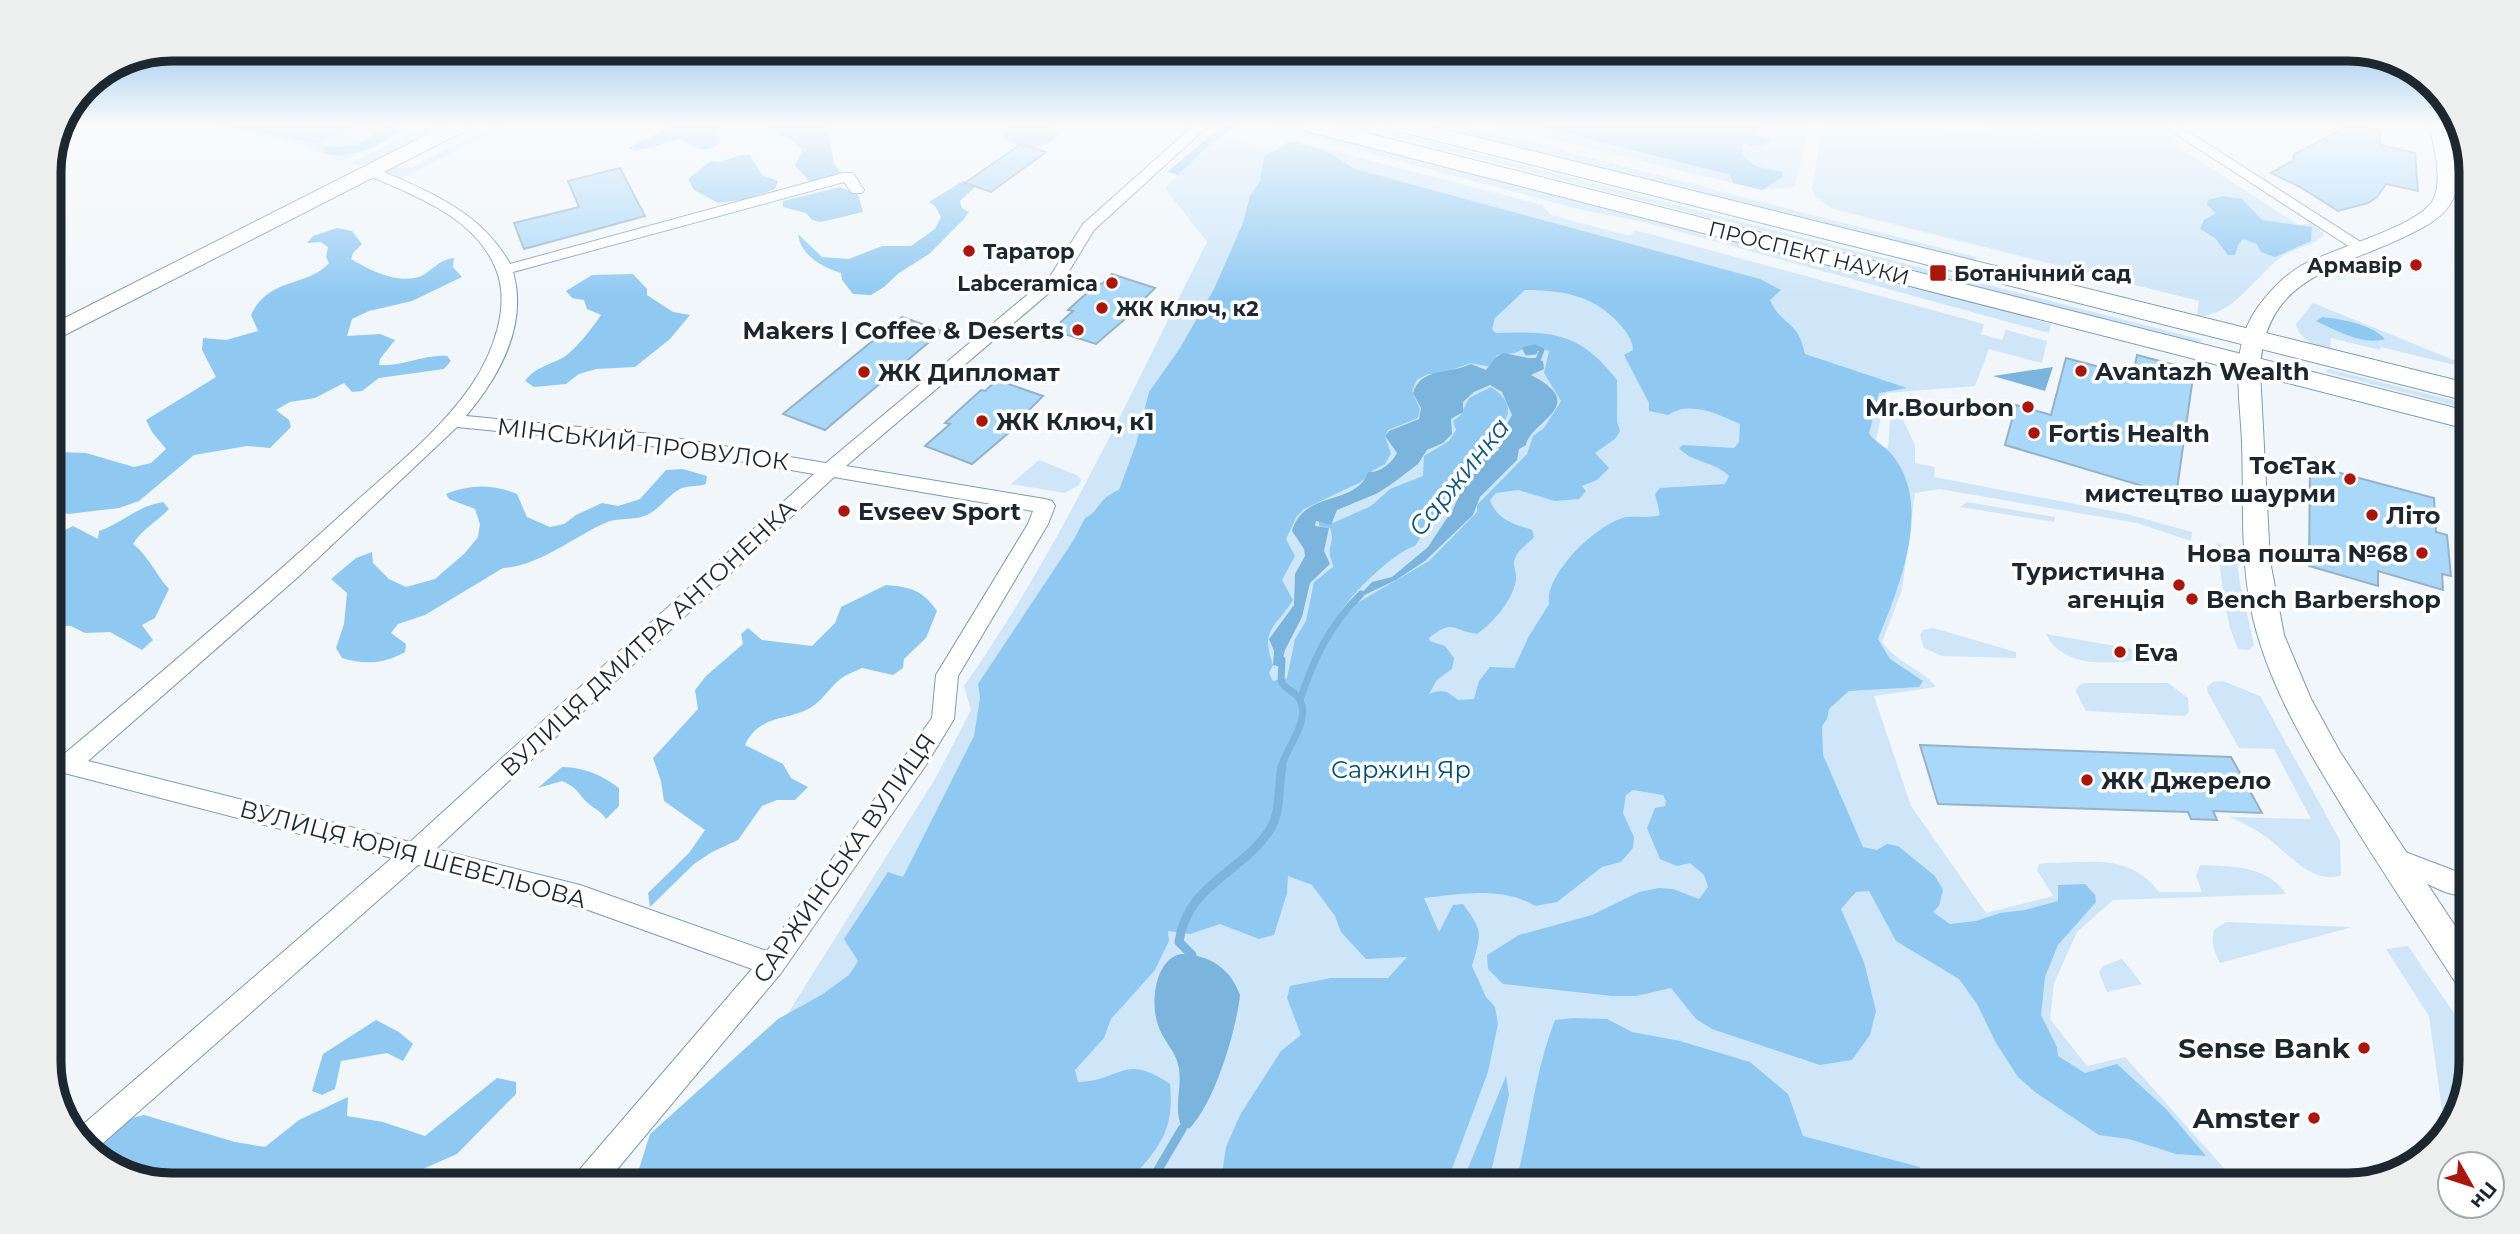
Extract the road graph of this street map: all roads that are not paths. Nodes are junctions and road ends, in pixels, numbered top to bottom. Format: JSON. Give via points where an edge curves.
{"nodes":[{"id":1,"x":347,"y":183,"type":"edge"},
{"id":2,"x":393,"y":183,"type":"edge"},
{"id":3,"x":824,"y":183,"type":"edge"},
{"id":4,"x":852,"y":183,"type":"edge"},
{"id":5,"x":1137,"y":183,"type":"edge"},
{"id":6,"x":1548,"y":183,"type":"edge"},
{"id":7,"x":1617,"y":183,"type":"edge"},
{"id":8,"x":2259,"y":183,"type":"edge"},
{"id":9,"x":2445,"y":183,"type":"edge"},
{"id":10,"x":857,"y":190,"type":"dead end"},
{"id":11,"x":2359,"y":246,"type":"junction"},
{"id":12,"x":504,"y":270,"type":"junction"},
{"id":13,"x":61,"y":330,"type":"edge"},
{"id":14,"x":2250,"y":352,"type":"junction"},
{"id":15,"x":2459,"y":391,"type":"edge"},
{"id":16,"x":2459,"y":417,"type":"edge"},
{"id":17,"x":454,"y":421,"type":"junction"},
{"id":18,"x":831,"y":469,"type":"junction"},
{"id":19,"x":61,"y":760,"type":"edge"},
{"id":20,"x":61,"y":764,"type":"edge"},
{"id":21,"x":415,"y":853,"type":"junction"},
{"id":22,"x":2389,"y":856,"type":"junction"},
{"id":23,"x":2459,"y":885,"type":"edge"},
{"id":24,"x":2459,"y":958,"type":"edge"},
{"id":25,"x":772,"y":965,"type":"junction"},
{"id":26,"x":90,"y":1136,"type":"edge"},
{"id":27,"x":594,"y":1173,"type":"edge"}],
"edges":[{"from":1,"to":13,"type":"main road"},
{"from":2,"to":12,"type":"street","via":[[459,215],[494,249]]},
{"from":3,"to":12,"type":"street"},
{"from":4,"to":10,"type":"street"},
{"from":5,"to":18,"type":"street","name":"ВУЛИЦЯ ДМИТРА АНТОНЕНКА","via":[[1088,226],[1056,278]]},
{"from":6,"to":14,"type":"main road","name":"ПРОСПЕКТ НАУКИ"},
{"from":7,"to":14,"type":"main road","name":"ПРОСПЕКТ НАУКИ"},
{"from":8,"to":11,"type":"street"},
{"from":9,"to":11,"type":"street","via":[[2439,210],[2403,232]]},
{"from":11,"to":14,"type":"street","via":[[2305,272],[2258,322]]},
{"from":12,"to":17,"type":"street","via":[[509,295],[507,323],[498,354]]},
{"from":14,"to":15,"type":"main road","name":"ПРОСПЕКТ НАУКИ"},
{"from":14,"to":16,"type":"main road","name":"ПРОСПЕКТ НАУКИ"},
{"from":14,"to":22,"type":"street","via":[[2259,566],[2270,634],[2311,731]]},
{"from":17,"to":18,"type":"street","name":"МІНСЬКИЙ ПРОВУЛОК","via":[[652,440]]},
{"from":17,"to":19,"type":"street","via":[[281,583]]},
{"from":18,"to":21,"type":"street","name":"ВУЛИЦЯ ДМИТРА АНТОНЕНКА"},
{"from":18,"to":25,"type":"street","name":"САРЖИНСЬКА ВУЛИЦЯ","via":[[1045,506],[947,675],[943,719]]},
{"from":20,"to":21,"type":"street","name":"ВУЛИЦЯ ЮРІЯ ШЕВЕЛЬОВА"},
{"from":21,"to":25,"type":"street","name":"ВУЛИЦЯ ЮРІЯ ШЕВЕЛЬОВА","via":[[580,896]]},
{"from":21,"to":26,"type":"street","name":"ВУЛИЦЯ ДМИТРА АНТОНЕНКА"},
{"from":22,"to":23,"type":"street"},
{"from":22,"to":24,"type":"street"},
{"from":25,"to":27,"type":"street","name":"САРЖИНСЬКА ВУЛИЦЯ"}]}
